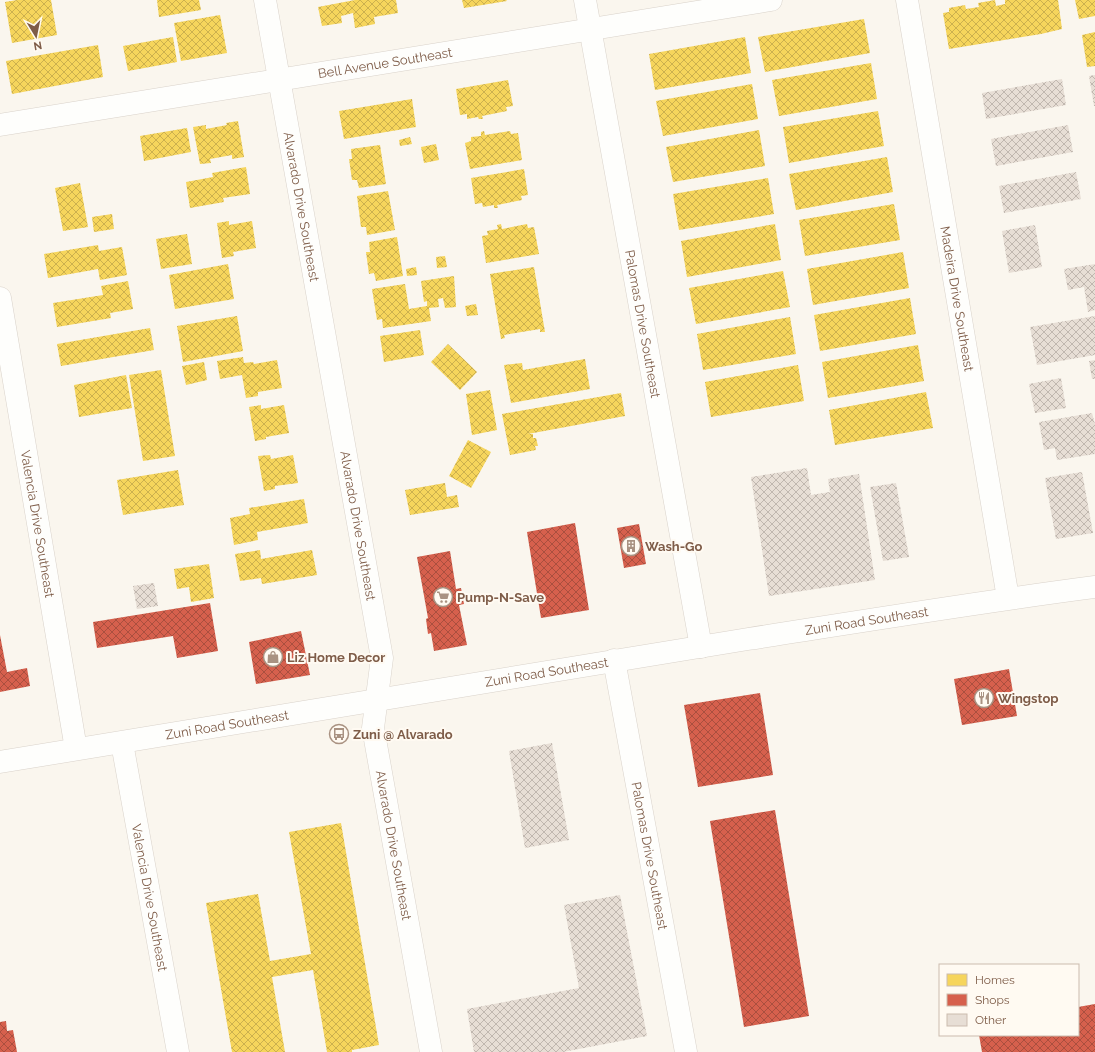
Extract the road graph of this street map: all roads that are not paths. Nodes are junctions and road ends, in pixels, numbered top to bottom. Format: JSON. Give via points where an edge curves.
{"nodes":[{"id":1,"x":265,"y":0,"type":"edge"},
{"id":2,"x":585,"y":0,"type":"edge"},
{"id":3,"x":770,"y":0,"type":"edge"},
{"id":4,"x":907,"y":0,"type":"edge"},
{"id":5,"x":590,"y":30,"type":"junction"},
{"id":6,"x":280,"y":81,"type":"junction"},
{"id":7,"x":0,"y":125,"type":"edge"},
{"id":8,"x":0,"y":298,"type":"edge"},
{"id":9,"x":1095,"y":587,"type":"edge"},
{"id":10,"x":1008,"y":598,"type":"junction"},
{"id":11,"x":701,"y":647,"type":"junction"},
{"id":12,"x":614,"y":660,"type":"junction"},
{"id":13,"x":376,"y":701,"type":"junction"},
{"id":14,"x":122,"y":743,"type":"junction"},
{"id":15,"x":76,"y":750,"type":"junction"},
{"id":16,"x":0,"y":762,"type":"edge"},
{"id":17,"x":178,"y":1052,"type":"edge"},
{"id":18,"x":431,"y":1052,"type":"edge"},
{"id":19,"x":686,"y":1052,"type":"edge"}],
"edges":[{"from":1,"to":6,"type":"street","name":"Alvarado Drive Southeast"},
{"from":2,"to":5,"type":"street","name":"Palomas Drive Southeast"},
{"from":3,"to":5,"type":"street","name":"Bell Avenue Southeast"},
{"from":4,"to":10,"type":"street","name":"Madeira Drive Southeast"},
{"from":5,"to":6,"type":"street","name":"Bell Avenue Southeast"},
{"from":5,"to":11,"type":"street","name":"Palomas Drive Southeast"},
{"from":6,"to":7,"type":"street","name":"Bell Avenue Southeast"},
{"from":6,"to":13,"type":"street","name":"Alvarado Drive Southeast","via":[[382,658]]},
{"from":8,"to":15,"type":"street","name":"Valencia Drive Southeast"},
{"from":9,"to":10,"type":"street","name":"Zuni Road Southeast"},
{"from":10,"to":11,"type":"street","name":"Zuni Road Southeast"},
{"from":11,"to":12,"type":"street","name":"Zuni Road Southeast"},
{"from":12,"to":13,"type":"street","name":"Zuni Road Southeast"},
{"from":12,"to":19,"type":"street","name":"Palomas Drive Southeast"},
{"from":13,"to":14,"type":"street","name":"Zuni Road Southeast"},
{"from":13,"to":18,"type":"street","name":"Alvarado Drive Southeast","via":[[373,728]]},
{"from":14,"to":15,"type":"street","name":"Zuni Road Southeast"},
{"from":14,"to":17,"type":"street","name":"Valencia Drive Southeast"},
{"from":15,"to":16,"type":"street","name":"Zuni Road Southeast"}]}
